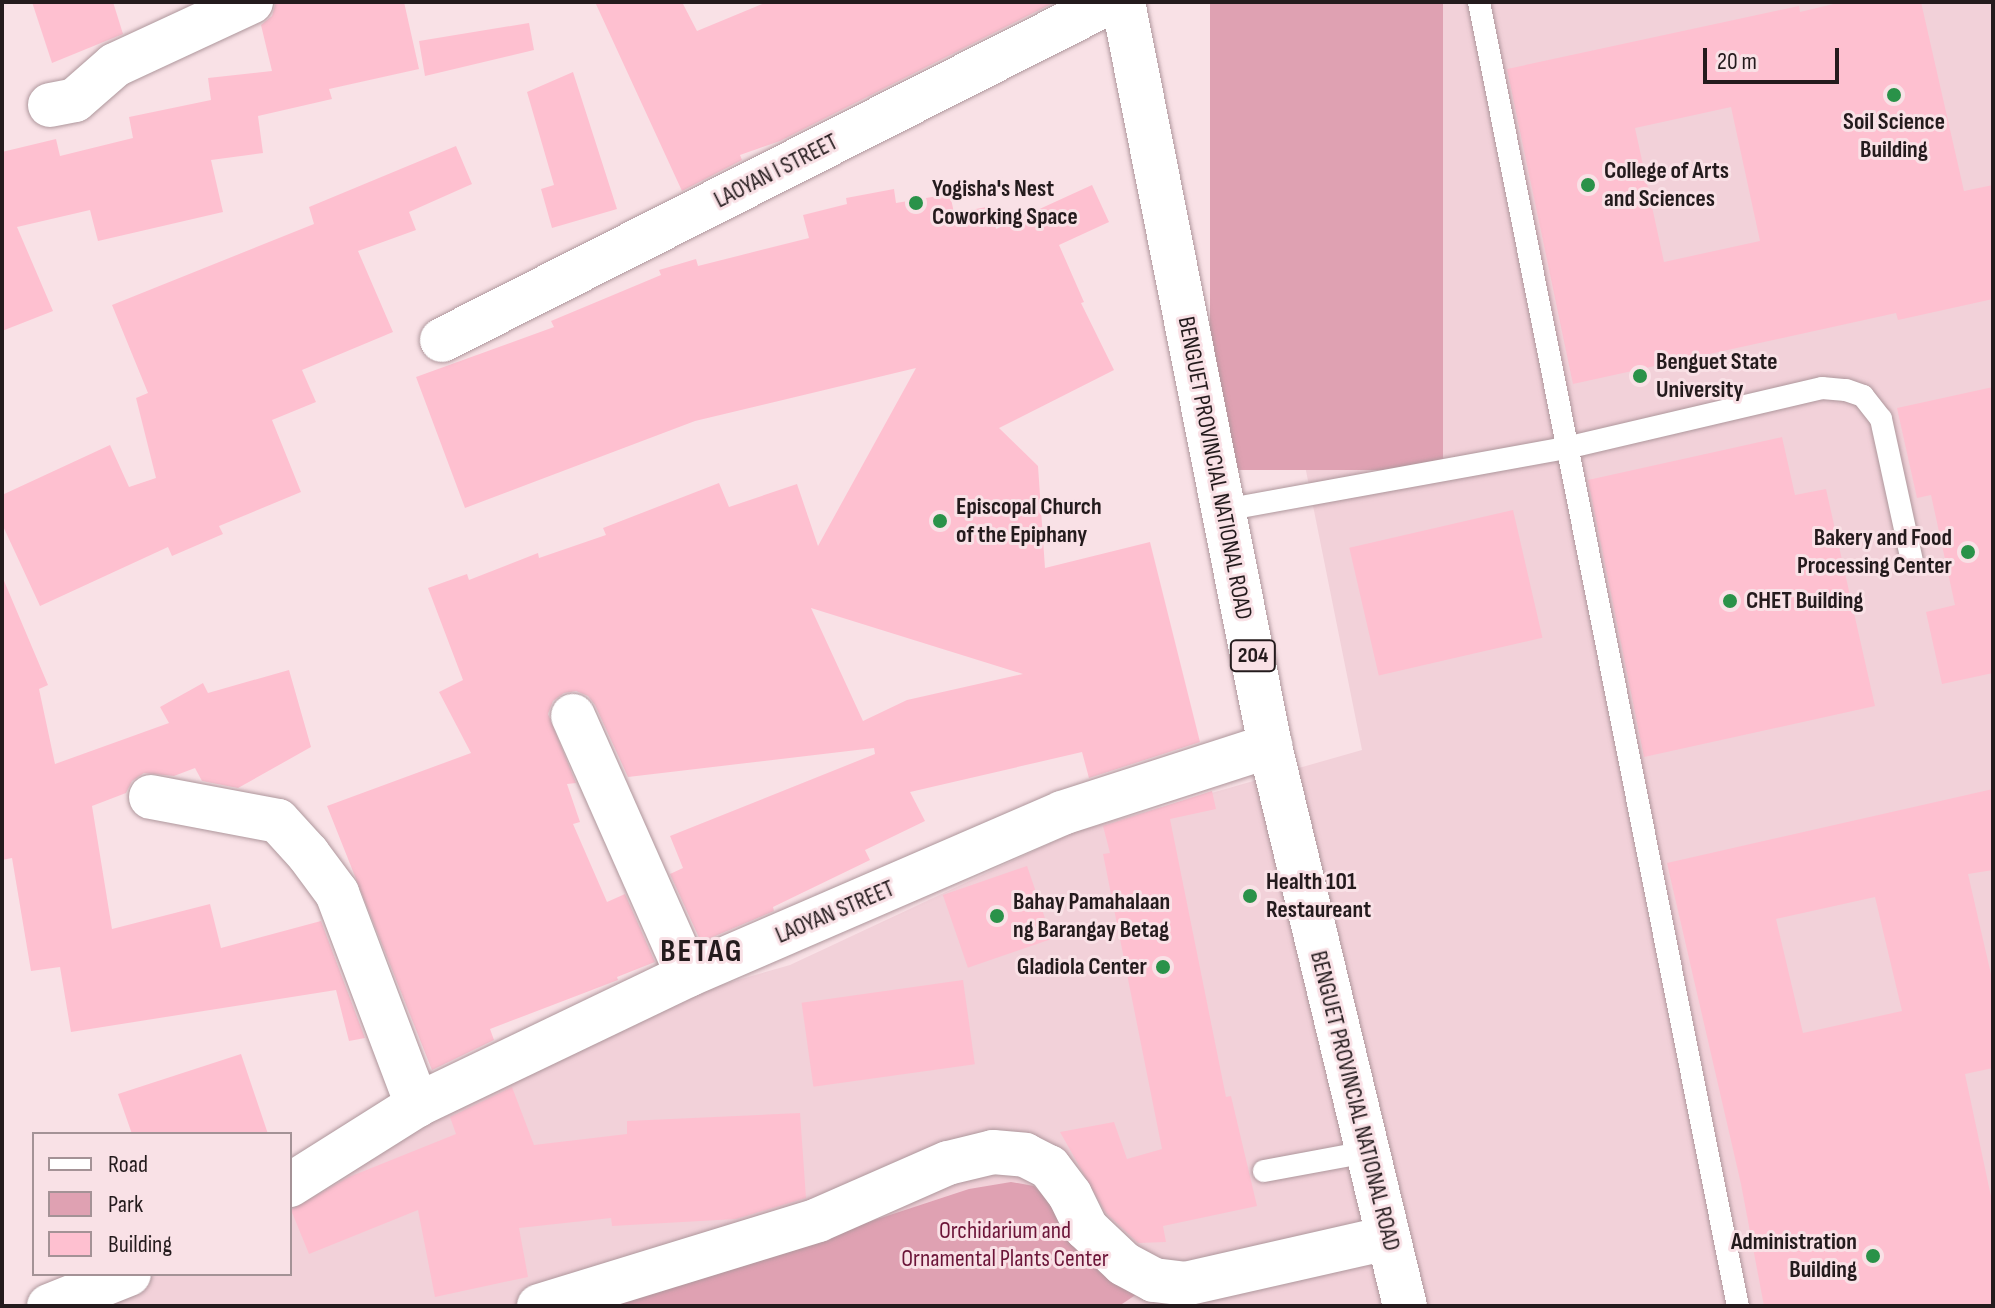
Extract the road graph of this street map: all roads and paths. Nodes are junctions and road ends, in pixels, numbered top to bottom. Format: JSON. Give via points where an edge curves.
{"nodes":[{"id":1,"x":251,"y":2,"type":"edge"},
{"id":2,"x":1110,"y":2,"type":"edge"},
{"id":3,"x":1123,"y":2,"type":"edge"},
{"id":4,"x":1479,"y":2,"type":"edge"},
{"id":5,"x":50,"y":105,"type":"dead end"},
{"id":6,"x":442,"y":340,"type":"dead end"},
{"id":7,"x":1566,"y":448,"type":"junction"},
{"id":8,"x":1224,"y":510,"type":"junction"},
{"id":9,"x":1912,"y":561,"type":"dead end"},
{"id":10,"x":573,"y":716,"type":"dead end"},
{"id":11,"x":1270,"y":746,"type":"junction"},
{"id":12,"x":151,"y":797,"type":"dead end"},
{"id":13,"x":688,"y":975,"type":"junction"},
{"id":14,"x":417,"y":1105,"type":"junction"},
{"id":15,"x":1367,"y":1152,"type":"junction"},
{"id":16,"x":1264,"y":1171,"type":"dead end"},
{"id":17,"x":292,"y":1184,"type":"edge"},
{"id":18,"x":1387,"y":1238,"type":"junction"},
{"id":19,"x":124,"y":1276,"type":"edge"},
{"id":20,"x":49,"y":1306,"type":"edge"},
{"id":21,"x":539,"y":1306,"type":"edge"},
{"id":22,"x":1405,"y":1306,"type":"edge"},
{"id":23,"x":1738,"y":1306,"type":"edge"}],
"edges":[{"from":1,"to":5,"type":"main road","via":[[115,65],[75,100]]},
{"from":2,"to":6,"type":"main road","name":"LAOYAN I STREET"},
{"from":3,"to":8,"type":"main road","name":"BENGUET PROVINCIAL NATIONAL ROAD","number":"204"},
{"from":4,"to":7,"type":"lane"},
{"from":7,"to":8,"type":"lane"},
{"from":7,"to":9,"type":"lane","via":[[1822,388],[1846,390],[1863,396],[1881,419]]},
{"from":7,"to":23,"type":"lane"},
{"from":8,"to":11,"type":"main road","name":"BENGUET PROVINCIAL NATIONAL ROAD","number":"204"},
{"from":10,"to":13,"type":"main road"},
{"from":11,"to":13,"type":"main road","name":"LAOYAN STREET","via":[[1062,813]]},
{"from":11,"to":15,"type":"main road","name":"BENGUET PROVINCIAL NATIONAL ROAD","number":"204"},
{"from":12,"to":14,"type":"main road","via":[[278,821],[308,854],[337,893]]},
{"from":13,"to":14,"type":"main road","name":"LAOYAN STREET"},
{"from":14,"to":17,"type":"main road","name":"LAOYAN STREET"},
{"from":15,"to":16,"type":"lane"},
{"from":15,"to":18,"type":"main road","name":"BENGUET PROVINCIAL NATIONAL ROAD","number":"204"},
{"from":18,"to":21,"type":"main road","via":[[1185,1284],[1154,1280],[1124,1264],[1086,1228],[1049,1167],[1025,1155],[993,1152],[948,1163],[818,1220]]},
{"from":18,"to":22,"type":"main road","name":"BENGUET PROVINCIAL NATIONAL ROAD","number":"204"},
{"from":19,"to":20,"type":"main road"}]}
